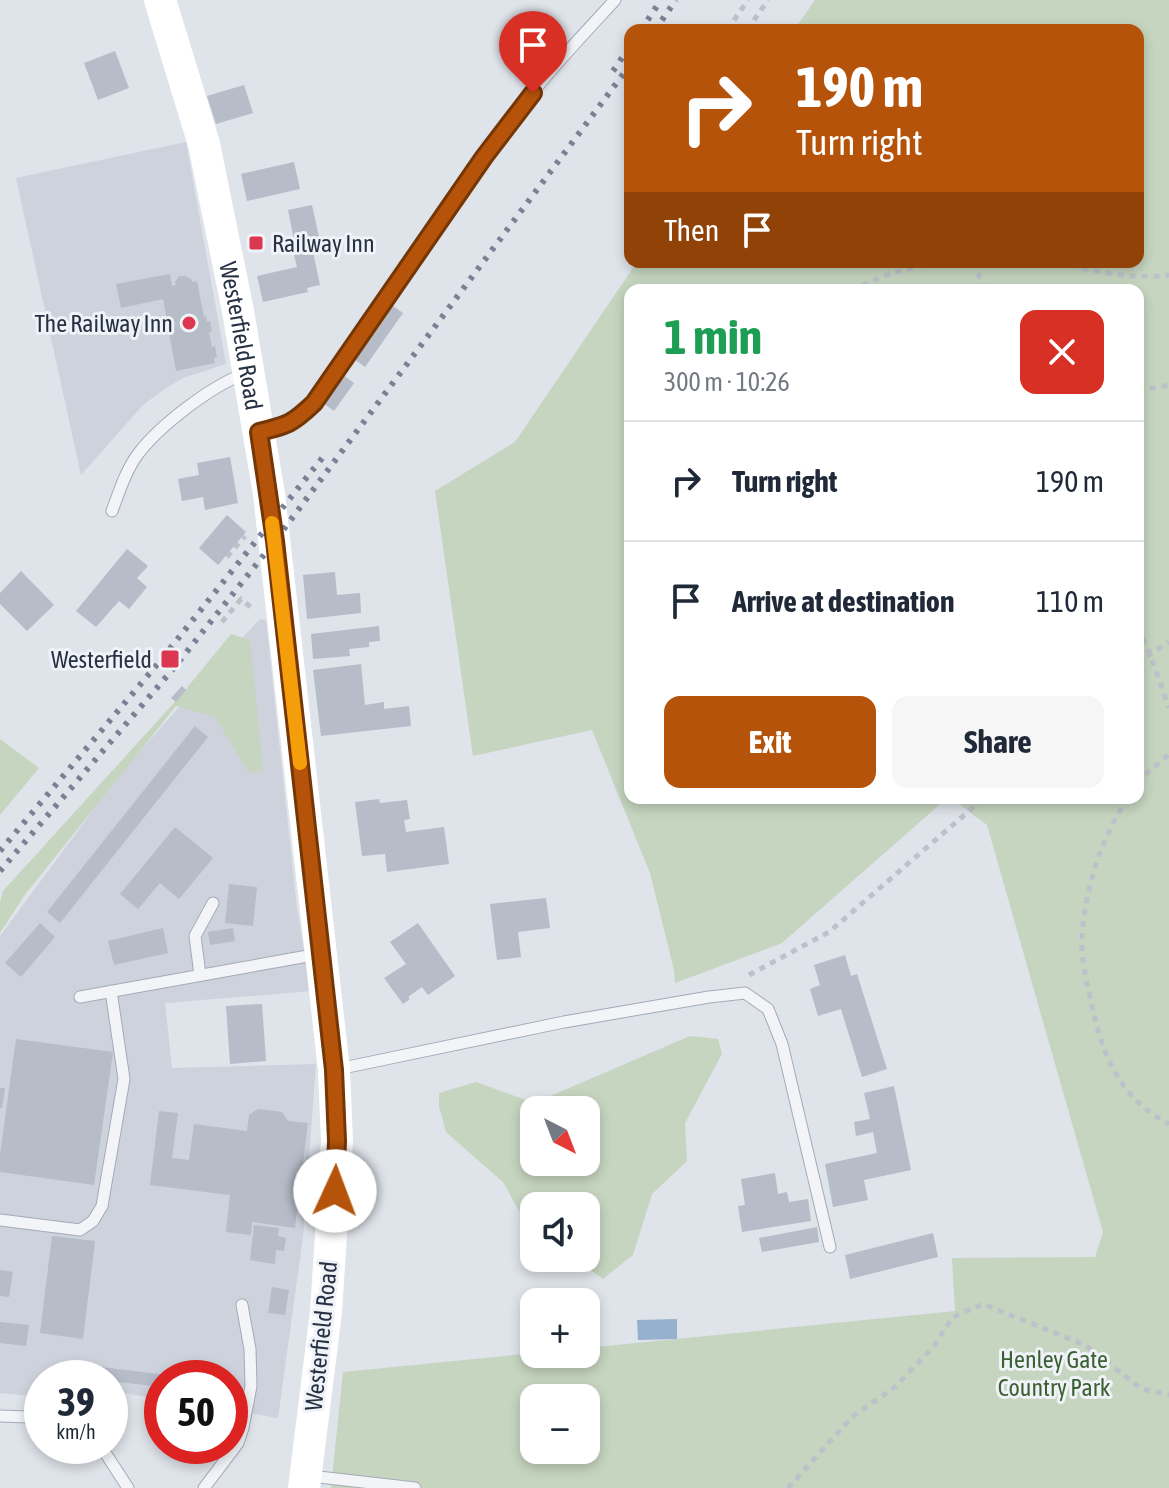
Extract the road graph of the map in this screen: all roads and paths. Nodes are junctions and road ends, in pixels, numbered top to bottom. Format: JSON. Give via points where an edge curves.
{"nodes":[{"id":1,"x":160,"y":0,"type":"edge"},
{"id":2,"x":615,"y":0,"type":"edge"},
{"id":3,"x":748,"y":0,"type":"edge"},
{"id":4,"x":768,"y":0,"type":"edge"},
{"id":5,"x":731,"y":24,"type":"edge"},
{"id":6,"x":751,"y":24,"type":"edge"},
{"id":7,"x":912,"y":268,"type":"edge"},
{"id":8,"x":1084,"y":268,"type":"edge"},
{"id":9,"x":1169,"y":275,"type":"edge"},
{"id":10,"x":865,"y":284,"type":"edge"},
{"id":11,"x":249,"y":373,"type":"junction"},
{"id":12,"x":1169,"y":385,"type":"edge"},
{"id":13,"x":1144,"y":390,"type":"edge"},
{"id":14,"x":259,"y":432,"type":"junction"},
{"id":15,"x":112,"y":511,"type":"dead end"},
{"id":16,"x":266,"y":609,"type":"dead end"},
{"id":17,"x":222,"y":622,"type":"dead end"},
{"id":18,"x":1144,"y":640,"type":"edge"},
{"id":19,"x":1169,"y":642,"type":"edge"},
{"id":20,"x":1150,"y":654,"type":"junction"},
{"id":21,"x":1144,"y":659,"type":"edge"},
{"id":22,"x":1169,"y":708,"type":"edge"},
{"id":23,"x":1169,"y":754,"type":"edge"},
{"id":24,"x":1144,"y":776,"type":"edge"},
{"id":25,"x":977,"y":804,"type":"edge"},
{"id":26,"x":1124,"y":804,"type":"edge"},
{"id":27,"x":213,"y":903,"type":"dead end"},
{"id":28,"x":320,"y":954,"type":"junction"},
{"id":29,"x":200,"y":975,"type":"junction"},
{"id":30,"x":111,"y":991,"type":"junction"},
{"id":31,"x":718,"y":996,"type":"junction"},
{"id":32,"x":80,"y":997,"type":"dead end"},
{"id":33,"x":334,"y":1070,"type":"junction"},
{"id":34,"x":1169,"y":1124,"type":"edge"},
{"id":35,"x":0,"y":1220,"type":"edge"},
{"id":36,"x":830,"y":1247,"type":"dead end"},
{"id":37,"x":242,"y":1305,"type":"dead end"},
{"id":38,"x":1169,"y":1395,"type":"edge"},
{"id":39,"x":0,"y":1416,"type":"edge"},
{"id":40,"x":24,"y":1417,"type":"edge"},
{"id":41,"x":112,"y":1464,"type":"edge"},
{"id":42,"x":305,"y":1482,"type":"edge"},
{"id":43,"x":128,"y":1488,"type":"edge"},
{"id":44,"x":204,"y":1488,"type":"edge"},
{"id":45,"x":415,"y":1488,"type":"edge"},
{"id":46,"x":788,"y":1488,"type":"edge"}],
"edges":[{"from":1,"to":11,"type":"main road","name":"Westerfield Road","via":[[204,144],[215,230]]},
{"from":2,"to":14,"type":"lane","via":[[492,146],[314,403],[288,425]]},
{"from":3,"to":5,"type":"path"},
{"from":4,"to":6,"type":"path"},
{"from":7,"to":10,"type":"path"},
{"from":8,"to":9,"type":"path"},
{"from":11,"to":14,"type":"main road","name":"Westerfield Road"},
{"from":11,"to":15,"type":"lane","via":[[216,388],[154,437],[131,465]]},
{"from":12,"to":13,"type":"path"},
{"from":14,"to":28,"type":"main road","name":"Westerfield Road"},
{"from":16,"to":17,"type":"path","via":[[256,612],[241,599]]},
{"from":18,"to":20,"type":"path"},
{"from":19,"to":20,"type":"path"},
{"from":20,"to":21,"type":"path"},
{"from":20,"to":22,"type":"path"},
{"from":23,"to":24,"type":"path"},
{"from":25,"to":31,"type":"path","via":[[829,932]]},
{"from":26,"to":34,"type":"path","via":[[1109,827],[1091,883],[1082,940],[1084,965],[1098,1036],[1111,1066],[1139,1103]]},
{"from":27,"to":29,"type":"lane","via":[[195,936]]},
{"from":28,"to":29,"type":"lane"},
{"from":28,"to":33,"type":"main road","name":"Westerfield Road"},
{"from":29,"to":30,"type":"lane"},
{"from":30,"to":32,"type":"lane"},
{"from":30,"to":35,"type":"lane","via":[[124,1079],[102,1206],[80,1230]]},
{"from":31,"to":33,"type":"lane"},
{"from":31,"to":36,"type":"lane","via":[[745,993],[768,1009],[782,1044]]},
{"from":33,"to":42,"type":"main road","name":"Westerfield Road","via":[[335,1191]]},
{"from":37,"to":44,"type":"lane","via":[[251,1386],[243,1428]]},
{"from":38,"to":46,"type":"path","via":[[1142,1389],[1085,1345],[983,1304],[953,1317],[895,1387],[852,1417]]},
{"from":39,"to":40,"type":"lane"},
{"from":41,"to":43,"type":"lane"},
{"from":42,"to":45,"type":"lane"}]}
